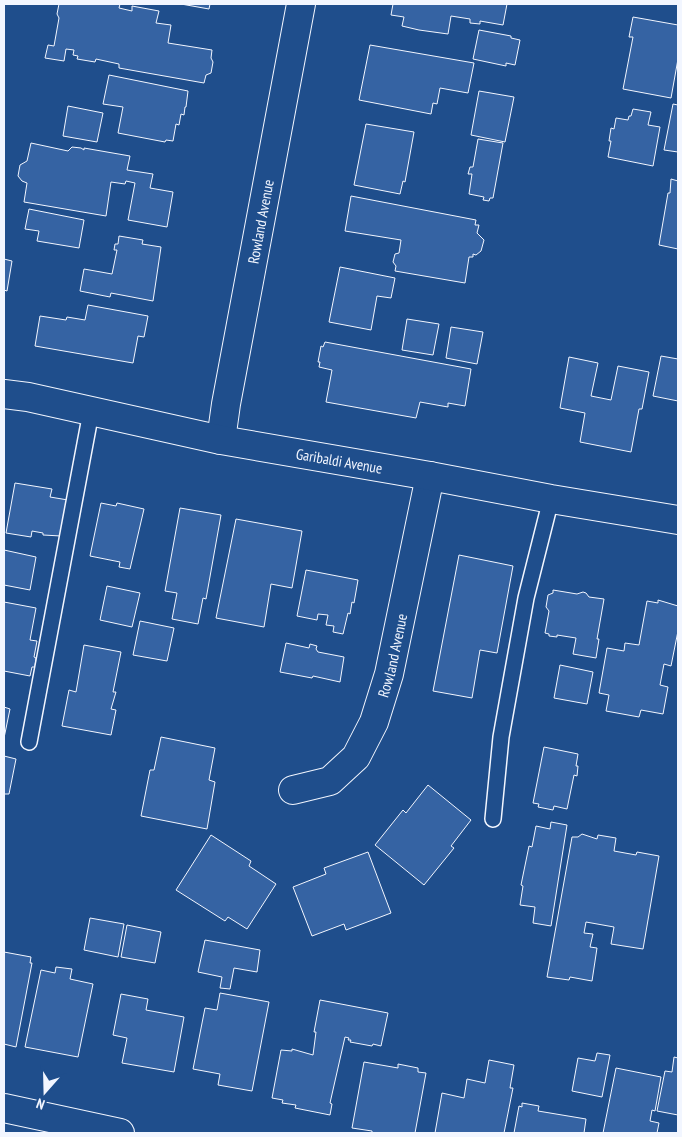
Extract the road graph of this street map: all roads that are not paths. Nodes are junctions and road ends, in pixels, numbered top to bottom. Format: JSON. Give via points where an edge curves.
{"nodes":[{"id":1,"x":301,"y":4,"type":"edge"},
{"id":2,"x":4,"y":394,"type":"edge"},
{"id":3,"x":92,"y":412,"type":"junction"},
{"id":4,"x":220,"y":440,"type":"junction"},
{"id":5,"x":430,"y":476,"type":"junction"},
{"id":6,"x":551,"y":499,"type":"junction"},
{"id":7,"x":678,"y":520,"type":"edge"},
{"id":8,"x":29,"y":742,"type":"dead end"},
{"id":9,"x":293,"y":790,"type":"dead end"},
{"id":10,"x":493,"y":819,"type":"dead end"},
{"id":11,"x":4,"y":1108,"type":"edge"},
{"id":12,"x":120,"y":1133,"type":"edge"}],
"edges":[{"from":1,"to":4,"type":"street","name":"Rowland Avenue"},
{"from":2,"to":3,"type":"street","name":"Garibaldi Avenue"},
{"from":3,"to":4,"type":"street","name":"Garibaldi Avenue"},
{"from":3,"to":8,"type":"lane"},
{"from":4,"to":5,"type":"street","name":"Garibaldi Avenue"},
{"from":5,"to":6,"type":"street","name":"Garibaldi Avenue"},
{"from":5,"to":9,"type":"street","name":"Rowland Avenue","via":[[389,674],[374,722],[356,757],[330,781]]},
{"from":6,"to":7,"type":"street","name":"Garibaldi Avenue"},
{"from":6,"to":10,"type":"lane","via":[[522,617],[501,737]]},
{"from":11,"to":12,"type":"street"}]}
